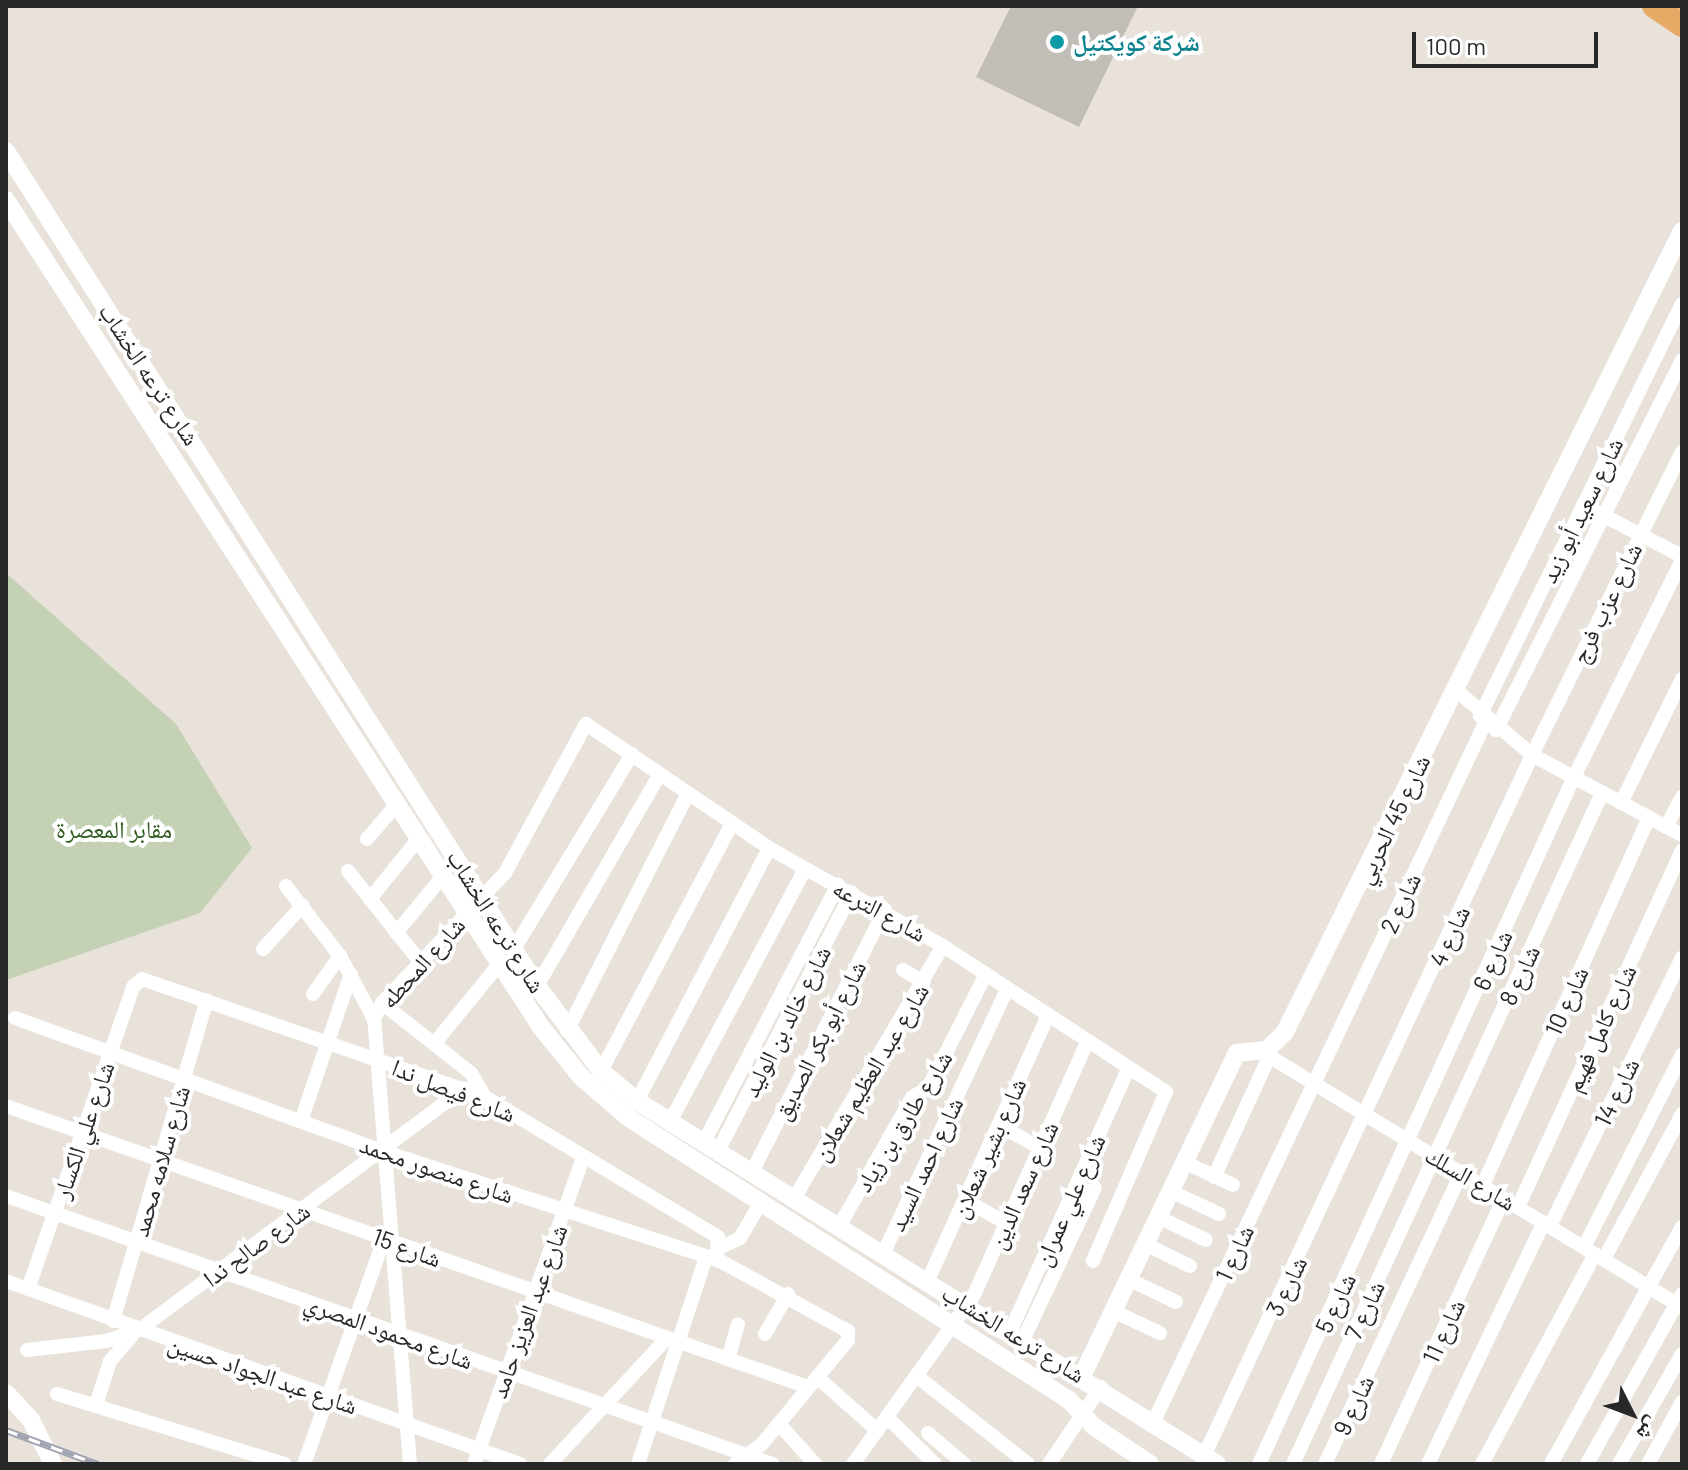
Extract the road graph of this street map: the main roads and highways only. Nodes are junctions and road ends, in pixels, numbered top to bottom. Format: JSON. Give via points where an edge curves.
{"nodes":[{"id":1,"x":1654,"y":6,"type":"edge"},
{"id":2,"x":1682,"y":25,"type":"edge"}],
"edges":[{"from":1,"to":2,"type":"highway"}]}
